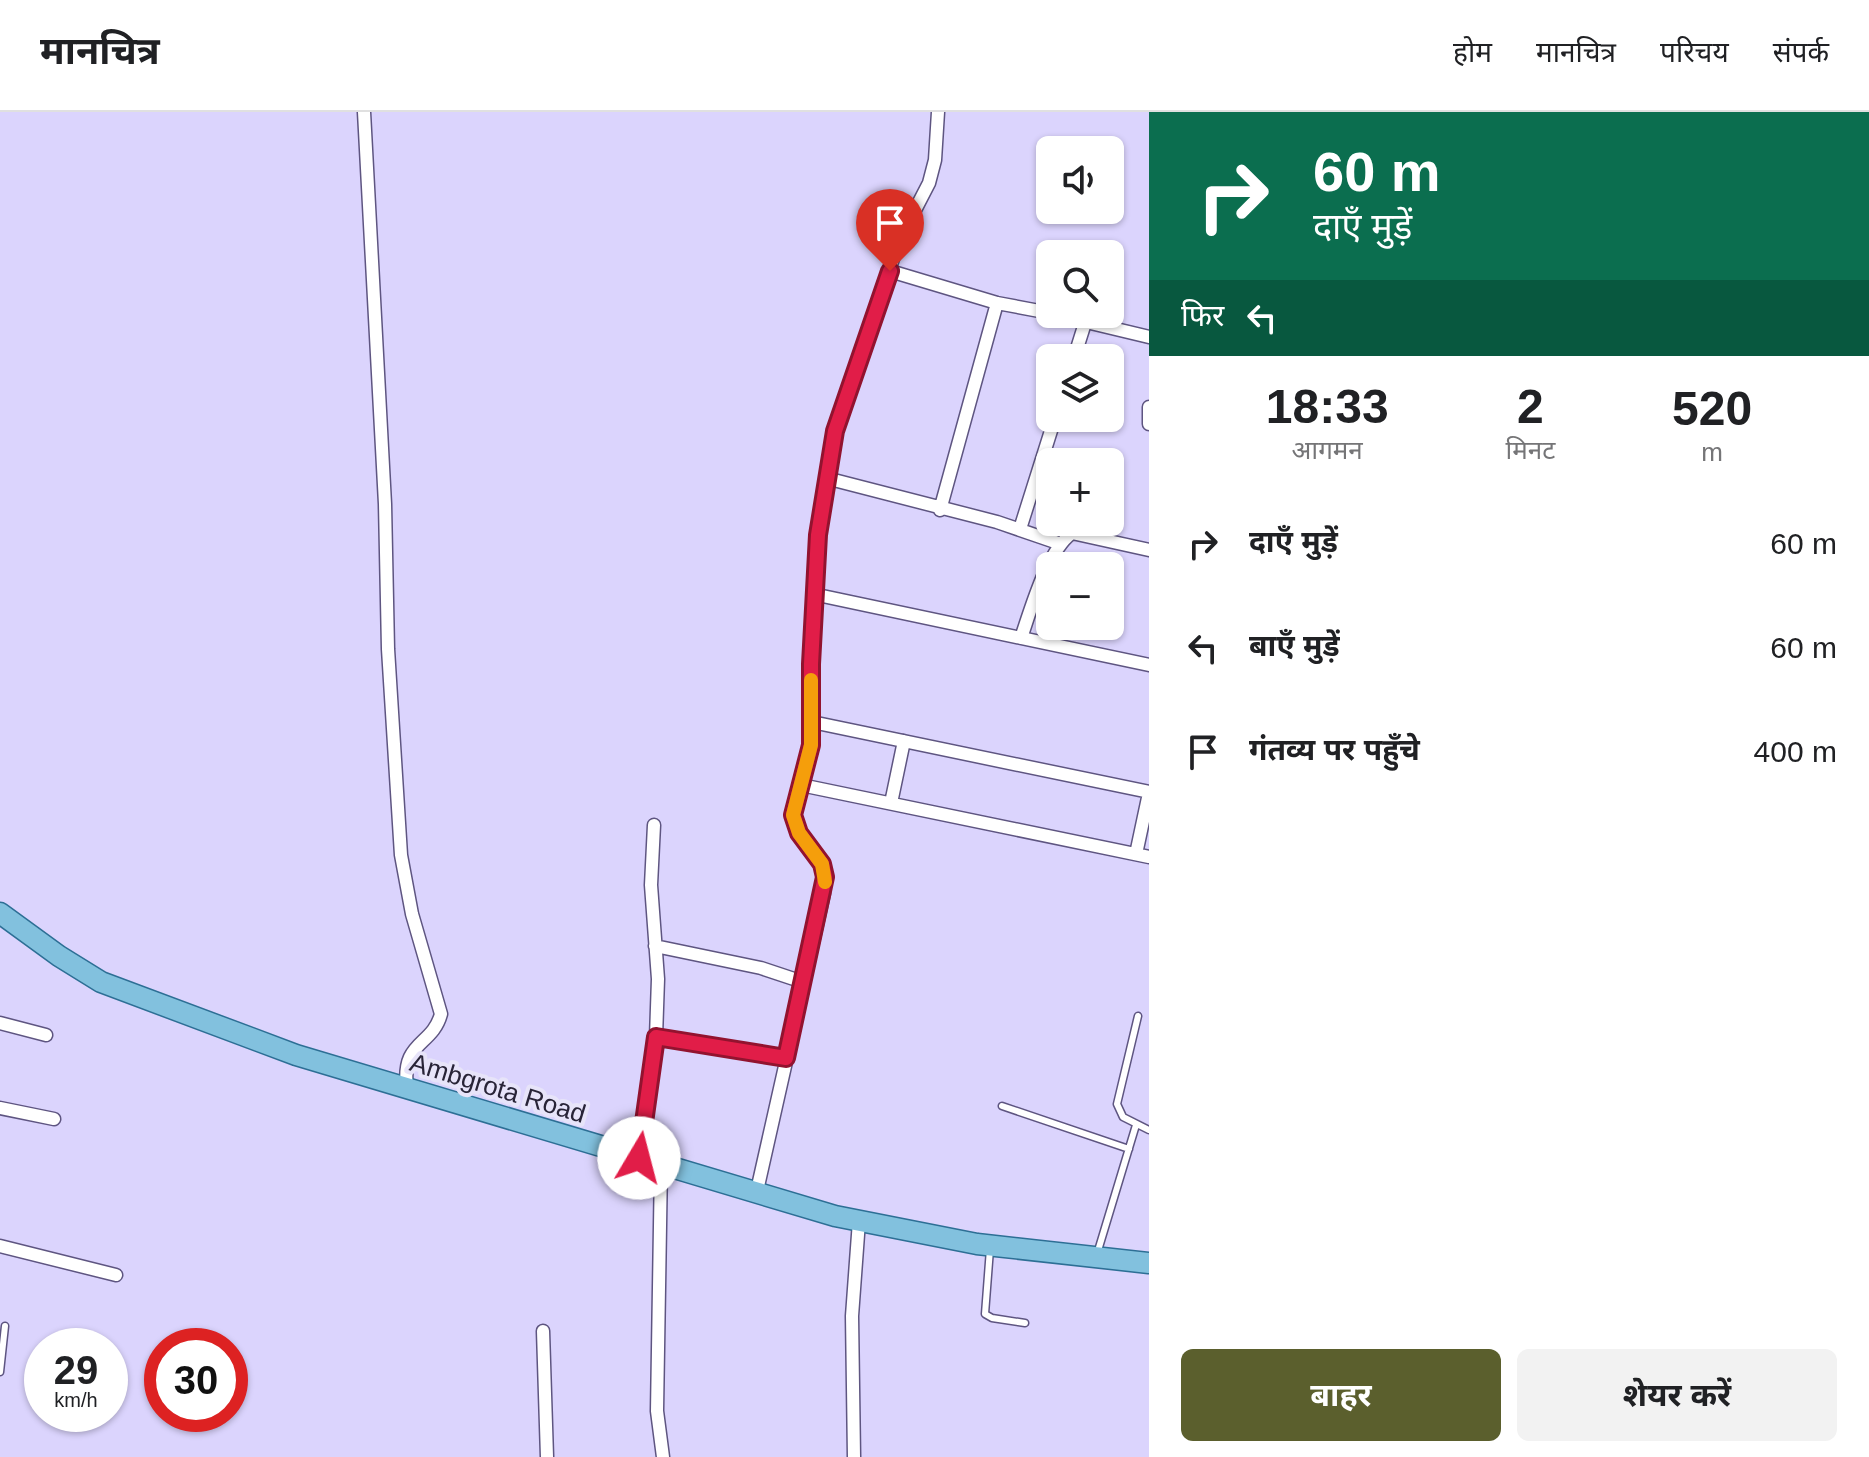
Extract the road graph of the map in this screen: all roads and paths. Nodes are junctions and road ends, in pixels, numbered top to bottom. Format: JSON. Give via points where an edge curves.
{"nodes":[{"id":1,"x":364,"y":112,"type":"edge"},
{"id":2,"x":938,"y":112,"type":"edge"},
{"id":3,"x":890,"y":271,"type":"junction"},
{"id":4,"x":997,"y":303,"type":"junction"},
{"id":5,"x":1036,"y":311,"type":"edge"},
{"id":6,"x":1108,"y":328,"type":"edge"},
{"id":7,"x":1149,"y":337,"type":"edge"},
{"id":8,"x":1149,"y":407,"type":"edge"},
{"id":9,"x":1149,"y":424,"type":"edge"},
{"id":10,"x":1051,"y":432,"type":"edge"},
{"id":11,"x":826,"y":478,"type":"junction"},
{"id":12,"x":940,"y":510,"type":"junction"},
{"id":13,"x":1020,"y":529,"type":"junction"},
{"id":14,"x":1061,"y":544,"type":"junction"},
{"id":15,"x":1149,"y":550,"type":"edge"},
{"id":16,"x":813,"y":594,"type":"junction"},
{"id":17,"x":1021,"y":638,"type":"junction"},
{"id":18,"x":1149,"y":665,"type":"edge"},
{"id":19,"x":812,"y":722,"type":"junction"},
{"id":20,"x":904,"y":741,"type":"junction"},
{"id":21,"x":801,"y":785,"type":"junction"},
{"id":22,"x":1149,"y":792,"type":"edge"},
{"id":23,"x":891,"y":803,"type":"junction"},
{"id":24,"x":654,"y":825,"type":"dead end"},
{"id":25,"x":1142,"y":855,"type":"edge"},
{"id":26,"x":0,"y":913,"type":"edge"},
{"id":27,"x":655,"y":946,"type":"junction"},
{"id":28,"x":803,"y":982,"type":"junction"},
{"id":29,"x":1138,"y":1016,"type":"dead end"},
{"id":30,"x":0,"y":1023,"type":"edge"},
{"id":31,"x":46,"y":1035,"type":"dead end"},
{"id":32,"x":656,"y":1037,"type":"junction"},
{"id":33,"x":786,"y":1058,"type":"junction"},
{"id":34,"x":407,"y":1088,"type":"junction"},
{"id":35,"x":1002,"y":1106,"type":"dead end"},
{"id":36,"x":0,"y":1108,"type":"edge"},
{"id":37,"x":54,"y":1119,"type":"dead end"},
{"id":38,"x":1136,"y":1125,"type":"junction"},
{"id":39,"x":1149,"y":1130,"type":"edge"},
{"id":40,"x":1129,"y":1149,"type":"junction"},
{"id":41,"x":639,"y":1158,"type":"junction"},
{"id":42,"x":661,"y":1164,"type":"junction"},
{"id":43,"x":756,"y":1195,"type":"junction"},
{"id":44,"x":859,"y":1221,"type":"junction"},
{"id":45,"x":0,"y":1246,"type":"edge"},
{"id":46,"x":990,"y":1246,"type":"junction"},
{"id":47,"x":1096,"y":1257,"type":"junction"},
{"id":48,"x":1149,"y":1263,"type":"edge"},
{"id":49,"x":116,"y":1275,"type":"dead end"},
{"id":50,"x":1025,"y":1323,"type":"dead end"},
{"id":51,"x":5,"y":1326,"type":"dead end"},
{"id":52,"x":543,"y":1331,"type":"dead end"},
{"id":53,"x":0,"y":1372,"type":"edge"},
{"id":54,"x":547,"y":1457,"type":"edge"},
{"id":55,"x":663,"y":1457,"type":"edge"},
{"id":56,"x":854,"y":1457,"type":"edge"}],
"edges":[{"from":1,"to":34,"type":"street","via":[[401,855],[412,914],[440,1005],[438,1022],[406,1064]]},
{"from":2,"to":3,"type":"street","via":[[929,183]]},
{"from":3,"to":4,"type":"street"},
{"from":3,"to":11,"type":"street","via":[[846,395]]},
{"from":4,"to":5,"type":"street"},
{"from":4,"to":12,"type":"street"},
{"from":6,"to":7,"type":"street"},
{"from":8,"to":9,"type":"street"},
{"from":10,"to":13,"type":"street"},
{"from":11,"to":12,"type":"street"},
{"from":11,"to":16,"type":"street"},
{"from":12,"to":13,"type":"street"},
{"from":13,"to":14,"type":"street"},
{"from":14,"to":15,"type":"street","via":[[1078,532]]},
{"from":14,"to":17,"type":"street"},
{"from":16,"to":17,"type":"street"},
{"from":16,"to":19,"type":"street"},
{"from":17,"to":18,"type":"street"},
{"from":19,"to":20,"type":"street"},
{"from":19,"to":21,"type":"street"},
{"from":20,"to":22,"type":"street"},
{"from":20,"to":23,"type":"street"},
{"from":21,"to":23,"type":"street"},
{"from":21,"to":28,"type":"street","via":[[794,824],[825,877]]},
{"from":22,"to":25,"type":"street"},
{"from":23,"to":25,"type":"street"},
{"from":24,"to":27,"type":"street"},
{"from":26,"to":34,"type":"main road","name":"Ambgrota Road","via":[[114,988],[296,1055]]},
{"from":27,"to":28,"type":"street"},
{"from":27,"to":32,"type":"street"},
{"from":28,"to":33,"type":"street"},
{"from":29,"to":38,"type":"lane","via":[[1117,1104],[1123,1117]]},
{"from":30,"to":31,"type":"street"},
{"from":32,"to":33,"type":"street"},
{"from":32,"to":41,"type":"street"},
{"from":33,"to":43,"type":"street"},
{"from":34,"to":41,"type":"main road","name":"Ambgrota Road"},
{"from":35,"to":40,"type":"lane"},
{"from":36,"to":37,"type":"street"},
{"from":38,"to":39,"type":"lane"},
{"from":38,"to":40,"type":"lane"},
{"from":40,"to":47,"type":"lane"},
{"from":41,"to":42,"type":"main road","name":"Ambgrota Road"},
{"from":42,"to":43,"type":"main road","name":"Ambgrota Road"},
{"from":42,"to":55,"type":"street","via":[[657,1411]]},
{"from":43,"to":44,"type":"main road","name":"Ambgrota Road"},
{"from":44,"to":46,"type":"main road","name":"Ambgrota Road"},
{"from":44,"to":56,"type":"street","via":[[852,1316]]},
{"from":45,"to":49,"type":"street"},
{"from":46,"to":47,"type":"main road","name":"Ambgrota Road"},
{"from":46,"to":50,"type":"lane","via":[[985,1314]]},
{"from":47,"to":48,"type":"main road","name":"Ambgrota Road"},
{"from":51,"to":53,"type":"lane"},
{"from":52,"to":54,"type":"street"}]}
